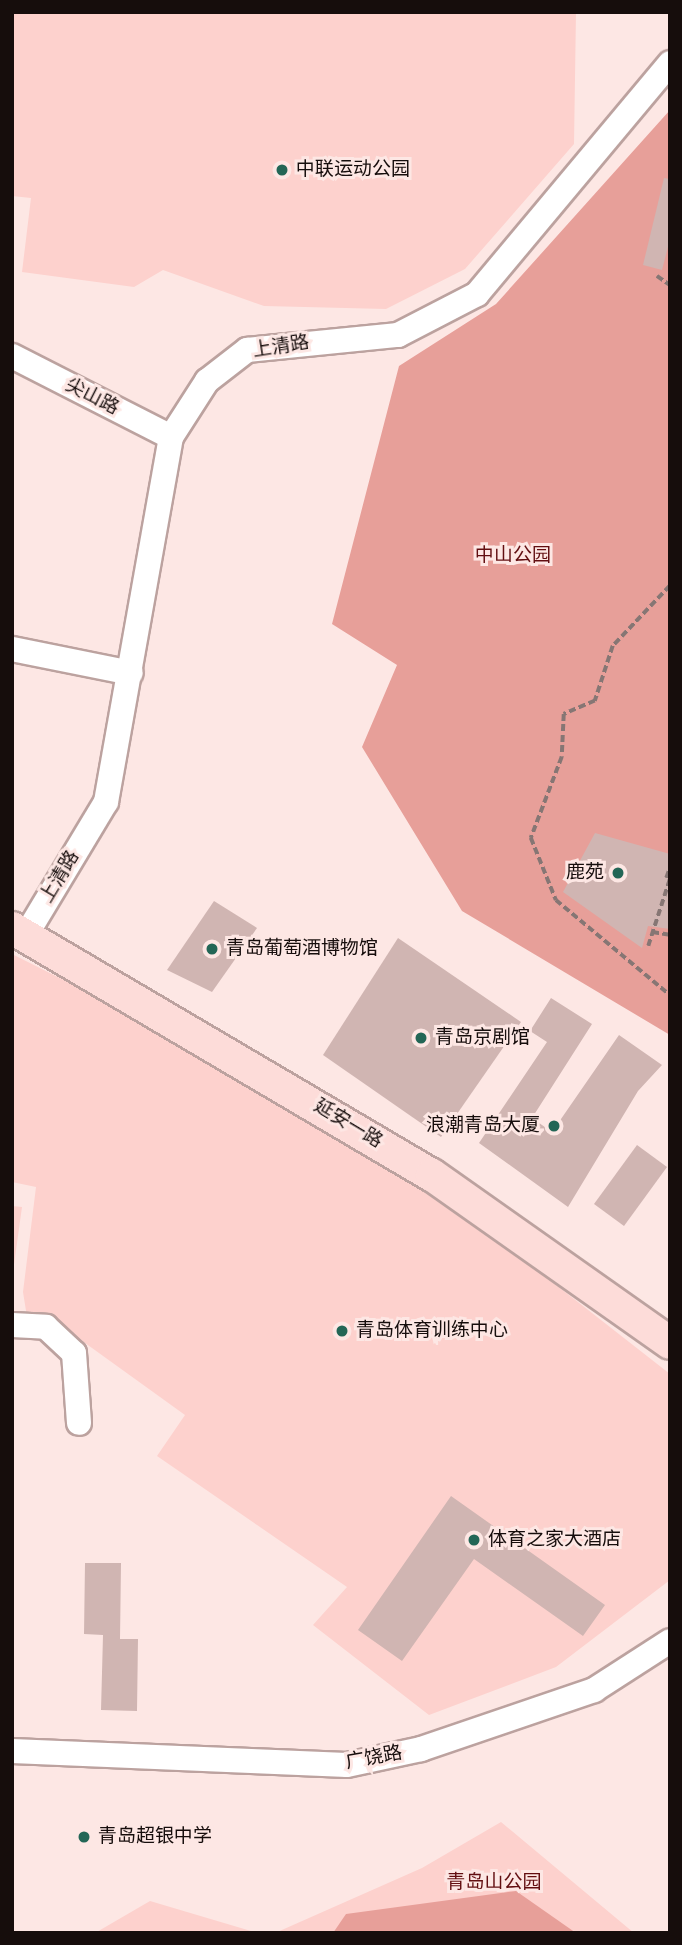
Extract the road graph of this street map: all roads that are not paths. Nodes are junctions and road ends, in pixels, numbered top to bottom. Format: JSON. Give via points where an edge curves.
{"nodes":[{"id":1,"x":670,"y":64,"type":"edge"},
{"id":2,"x":12,"y":356,"type":"edge"},
{"id":3,"x":171,"y":437,"type":"junction"},
{"id":4,"x":12,"y":649,"type":"edge"},
{"id":5,"x":131,"y":673,"type":"junction"},
{"id":6,"x":19,"y":931,"type":"edge"},
{"id":7,"x":12,"y":1325,"type":"edge"},
{"id":8,"x":670,"y":1343,"type":"edge"},
{"id":9,"x":79,"y":1423,"type":"dead end"},
{"id":10,"x":670,"y":1641,"type":"edge"},
{"id":11,"x":12,"y":1751,"type":"edge"}],
"edges":[{"from":1,"to":3,"type":"street","name":"上清路","via":[[477,294],[398,335],[247,351],[207,381]]},
{"from":2,"to":3,"type":"street","name":"尖山路"},
{"from":3,"to":5,"type":"street","name":"上清路"},
{"from":4,"to":5,"type":"street"},
{"from":5,"to":6,"type":"street","name":"上清路","via":[[106,802]]},
{"from":6,"to":8,"type":"main road","name":"延安一路","via":[[432,1175]]},
{"from":7,"to":9,"type":"street","via":[[46,1327],[74,1353]]},
{"from":10,"to":11,"type":"street","name":"广饶路","via":[[594,1690],[421,1749],[346,1765]]}]}
